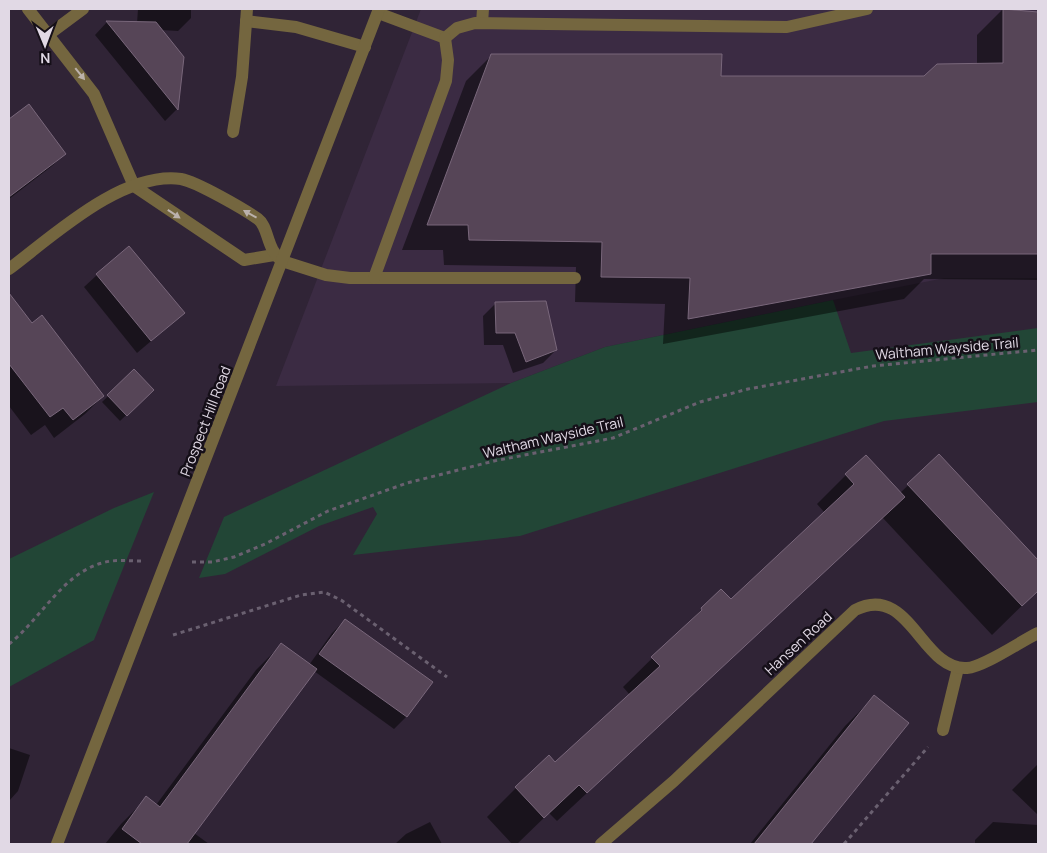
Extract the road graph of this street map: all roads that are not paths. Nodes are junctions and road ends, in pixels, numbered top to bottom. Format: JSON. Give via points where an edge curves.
{"nodes":[{"id":1,"x":28,"y":9,"type":"edge"},
{"id":2,"x":83,"y":9,"type":"edge"},
{"id":3,"x":482,"y":9,"type":"edge"},
{"id":4,"x":867,"y":9,"type":"edge"},
{"id":5,"x":379,"y":11,"type":"edge"},
{"id":6,"x":246,"y":15,"type":"edge"},
{"id":7,"x":482,"y":23,"type":"junction"},
{"id":8,"x":48,"y":35,"type":"junction"},
{"id":9,"x":445,"y":38,"type":"junction"},
{"id":10,"x":365,"y":47,"type":"junction"},
{"id":11,"x":233,"y":132,"type":"dead end"},
{"id":12,"x":134,"y":186,"type":"junction"},
{"id":13,"x":278,"y":258,"type":"junction"},
{"id":14,"x":9,"y":269,"type":"edge"},
{"id":15,"x":374,"y":278,"type":"junction"},
{"id":16,"x":576,"y":278,"type":"dead end"},
{"id":17,"x":1038,"y":632,"type":"edge"},
{"id":18,"x":958,"y":668,"type":"junction"},
{"id":19,"x":943,"y":730,"type":"road end"},
{"id":20,"x":57,"y":844,"type":"edge"},
{"id":21,"x":600,"y":844,"type":"edge"}],
"edges":[{"from":1,"to":8,"type":"street"},
{"from":2,"to":8,"type":"street"},
{"from":3,"to":7,"type":"street"},
{"from":4,"to":7,"type":"street","via":[[787,27]]},
{"from":5,"to":9,"type":"street"},
{"from":5,"to":10,"type":"street","name":"Prospect Hill Road"},
{"from":6,"to":10,"type":"street"},
{"from":6,"to":11,"type":"street","via":[[242,76]]},
{"from":7,"to":9,"type":"street","via":[[458,28]]},
{"from":8,"to":12,"type":"street","one_way":true,"via":[[94,94]]},
{"from":9,"to":15,"type":"street","via":[[446,82]]},
{"from":10,"to":13,"type":"street","name":"Prospect Hill Road"},
{"from":12,"to":13,"type":"street","one_way":true,"via":[[244,260]]},
{"from":13,"to":12,"type":"street","one_way":true,"via":[[260,220],[197,185],[182,179],[167,179]]},
{"from":12,"to":14,"type":"street","via":[[96,204]]},
{"from":13,"to":15,"type":"street","via":[[326,275]]},
{"from":13,"to":20,"type":"street","name":"Prospect Hill Road"},
{"from":15,"to":16,"type":"street"},
{"from":17,"to":18,"type":"street","via":[[975,667]]},
{"from":18,"to":19,"type":"street"},
{"from":18,"to":21,"type":"street","name":"Hansen Road","via":[[944,661],[893,608],[878,603],[855,610],[646,806]]}]}
